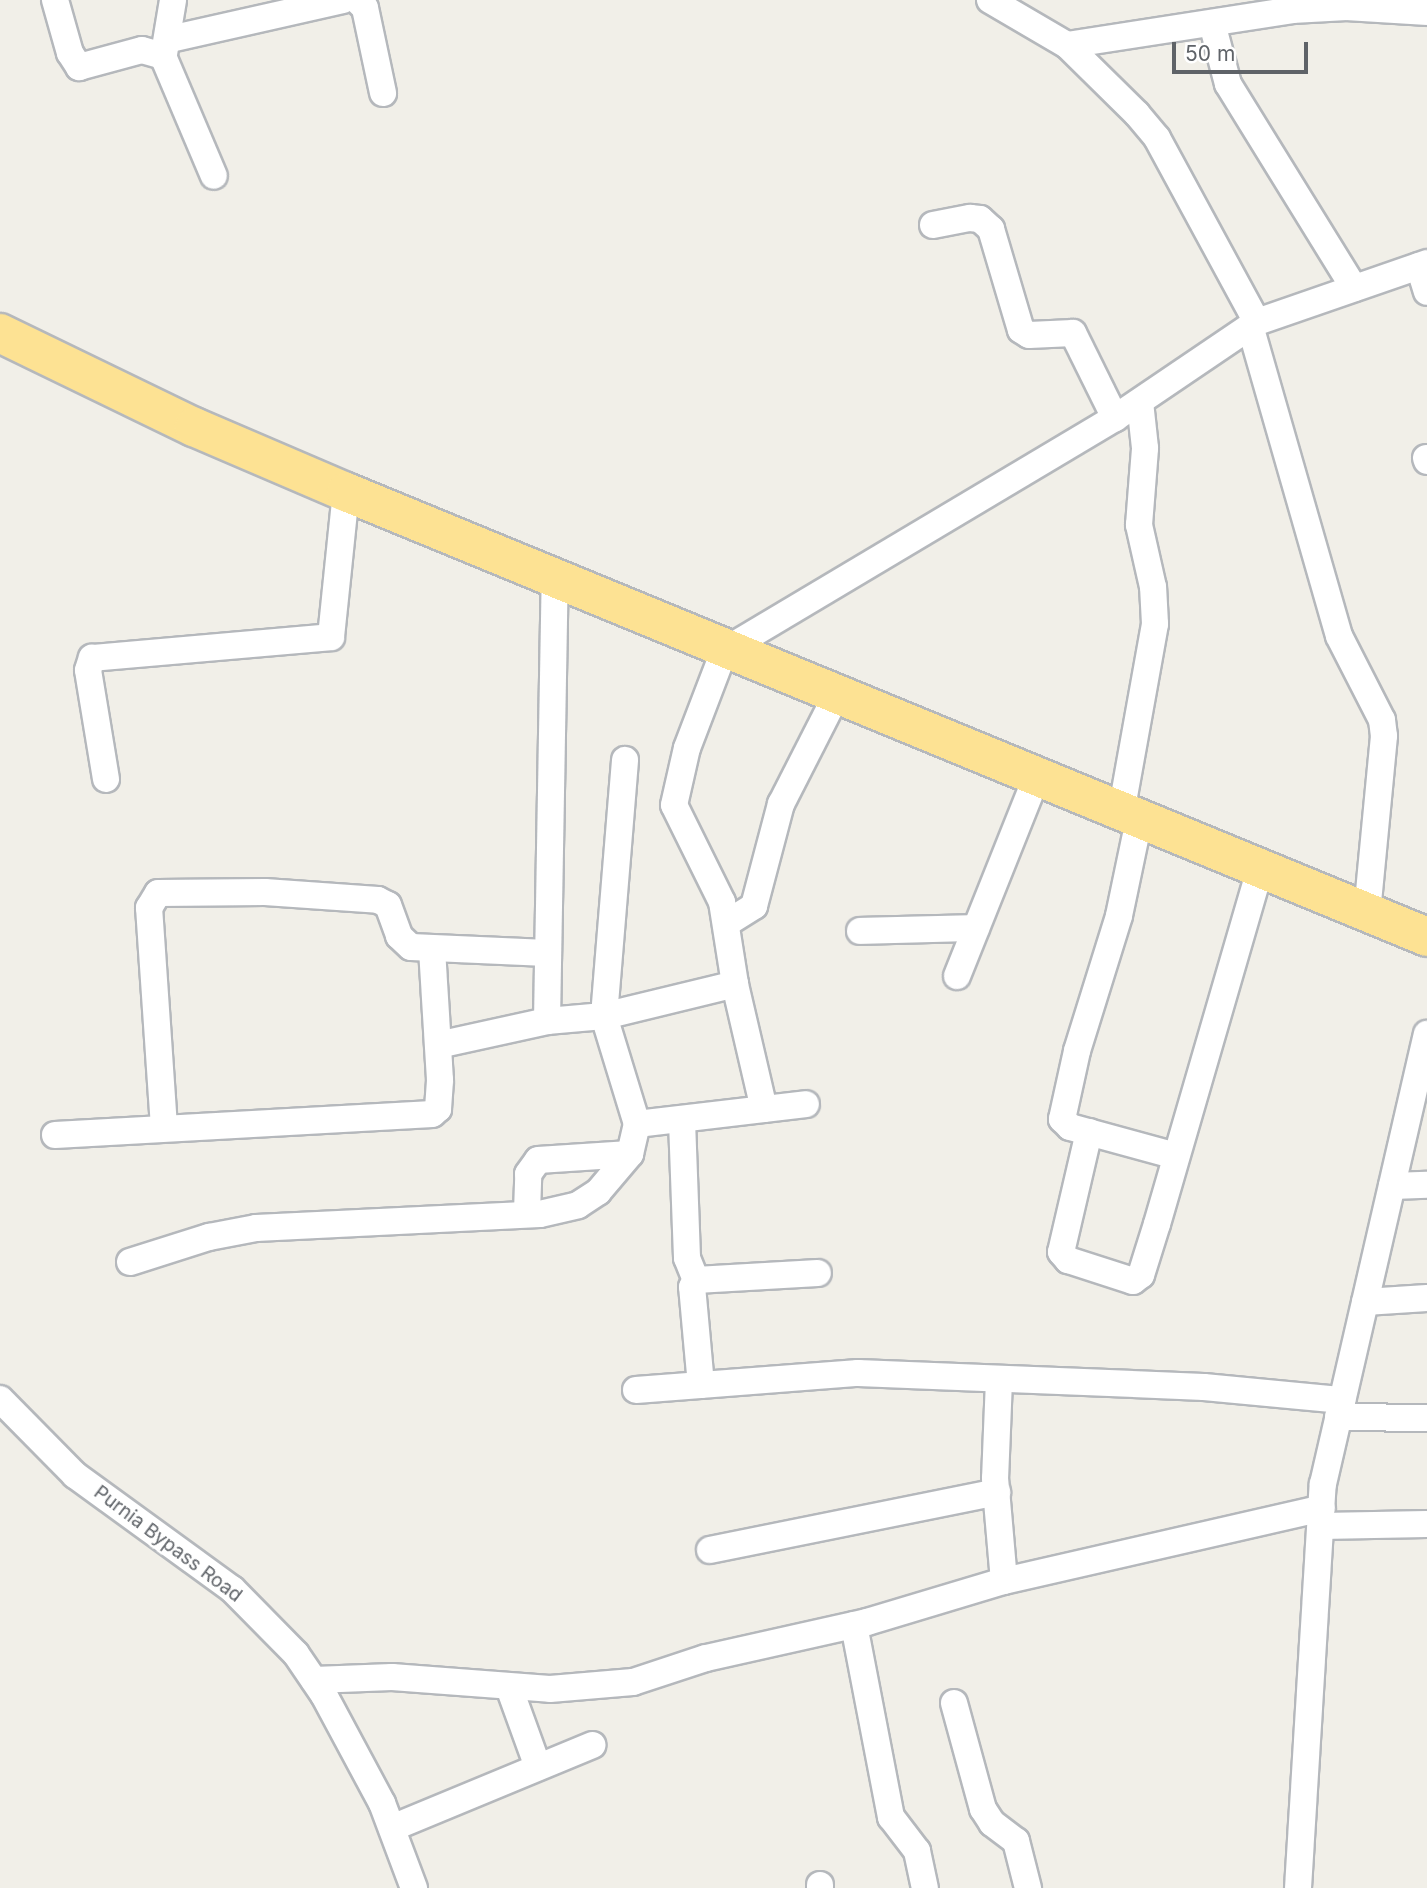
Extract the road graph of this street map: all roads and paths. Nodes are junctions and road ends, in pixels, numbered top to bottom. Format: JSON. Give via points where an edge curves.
{"nodes":[{"id":1,"x":55,"y":0,"type":"edge"},
{"id":2,"x":173,"y":0,"type":"edge"},
{"id":3,"x":343,"y":0,"type":"edge"},
{"id":4,"x":358,"y":0,"type":"edge"},
{"id":5,"x":990,"y":0,"type":"edge"},
{"id":6,"x":1427,"y":12,"type":"edge"},
{"id":7,"x":1212,"y":23,"type":"junction"},
{"id":8,"x":1067,"y":46,"type":"junction"},
{"id":9,"x":167,"y":47,"type":"junction"},
{"id":10,"x":383,"y":93,"type":"dead end"},
{"id":11,"x":214,"y":176,"type":"dead end"},
{"id":12,"x":933,"y":225,"type":"dead end"},
{"id":13,"x":1423,"y":265,"type":"edge"},
{"id":14,"x":1354,"y":288,"type":"junction"},
{"id":15,"x":1427,"y":292,"type":"edge"},
{"id":16,"x":1254,"y":325,"type":"junction"},
{"id":17,"x":0,"y":333,"type":"edge"},
{"id":18,"x":1140,"y":402,"type":"junction"},
{"id":19,"x":1115,"y":418,"type":"junction"},
{"id":20,"x":346,"y":492,"type":"junction"},
{"id":21,"x":555,"y":580,"type":"junction"},
{"id":22,"x":724,"y":650,"type":"junction"},
{"id":23,"x":836,"y":696,"type":"junction"},
{"id":24,"x":625,"y":760,"type":"dead end"},
{"id":25,"x":1036,"y":778,"type":"junction"},
{"id":26,"x":106,"y":779,"type":"dead end"},
{"id":27,"x":1130,"y":816,"type":"junction"},
{"id":28,"x":1260,"y":869,"type":"junction"},
{"id":29,"x":1367,"y":913,"type":"junction"},
{"id":30,"x":727,"y":923,"type":"junction"},
{"id":31,"x":976,"y":928,"type":"junction"},
{"id":32,"x":860,"y":931,"type":"dead end"},
{"id":33,"x":1427,"y":937,"type":"edge"},
{"id":34,"x":432,"y":950,"type":"junction"},
{"id":35,"x":547,"y":953,"type":"junction"},
{"id":36,"x":957,"y":976,"type":"dead end"},
{"id":37,"x":735,"y":984,"type":"junction"},
{"id":38,"x":604,"y":1016,"type":"junction"},
{"id":39,"x":547,"y":1021,"type":"junction"},
{"id":40,"x":1427,"y":1034,"type":"edge"},
{"id":41,"x":438,"y":1045,"type":"junction"},
{"id":42,"x":806,"y":1104,"type":"dead end"},
{"id":43,"x":764,"y":1110,"type":"junction"},
{"id":44,"x":682,"y":1121,"type":"junction"},
{"id":45,"x":637,"y":1125,"type":"junction"},
{"id":46,"x":164,"y":1127,"type":"junction"},
{"id":47,"x":1089,"y":1132,"type":"junction"},
{"id":48,"x":55,"y":1135,"type":"dead end"},
{"id":49,"x":630,"y":1154,"type":"junction"},
{"id":50,"x":1176,"y":1156,"type":"junction"},
{"id":51,"x":1427,"y":1185,"type":"edge"},
{"id":52,"x":1392,"y":1186,"type":"junction"},
{"id":53,"x":527,"y":1212,"type":"junction"},
{"id":54,"x":130,"y":1262,"type":"dead end"},
{"id":55,"x":818,"y":1273,"type":"dead end"},
{"id":56,"x":696,"y":1280,"type":"junction"},
{"id":57,"x":1427,"y":1298,"type":"edge"},
{"id":58,"x":1365,"y":1302,"type":"junction"},
{"id":59,"x":999,"y":1380,"type":"junction"},
{"id":60,"x":701,"y":1385,"type":"junction"},
{"id":61,"x":636,"y":1390,"type":"dead end"},
{"id":62,"x":0,"y":1399,"type":"edge"},
{"id":63,"x":1340,"y":1408,"type":"junction"},
{"id":64,"x":1427,"y":1418,"type":"edge"},
{"id":65,"x":997,"y":1492,"type":"junction"},
{"id":66,"x":1322,"y":1517,"type":"junction"},
{"id":67,"x":1427,"y":1524,"type":"edge"},
{"id":68,"x":710,"y":1550,"type":"dead end"},
{"id":69,"x":1004,"y":1581,"type":"junction"},
{"id":70,"x":854,"y":1625,"type":"junction"},
{"id":71,"x":314,"y":1680,"type":"junction"},
{"id":72,"x":509,"y":1688,"type":"junction"},
{"id":73,"x":954,"y":1703,"type":"dead end"},
{"id":74,"x":592,"y":1745,"type":"dead end"},
{"id":75,"x":538,"y":1767,"type":"junction"},
{"id":76,"x":392,"y":1828,"type":"junction"},
{"id":77,"x":414,"y":1888,"type":"edge"},
{"id":78,"x":925,"y":1888,"type":"edge"},
{"id":79,"x":1028,"y":1888,"type":"edge"},
{"id":80,"x":1298,"y":1888,"type":"edge"}],
"edges":[{"from":1,"to":9,"type":"street","via":[[70,53],[79,67]]},
{"from":2,"to":9,"type":"street"},
{"from":3,"to":9,"type":"street"},
{"from":4,"to":10,"type":"street","via":[[365,8]]},
{"from":5,"to":8,"type":"street"},
{"from":6,"to":7,"type":"street","via":[[1320,9]]},
{"from":7,"to":8,"type":"street"},
{"from":7,"to":14,"type":"street","via":[[1228,84]]},
{"from":8,"to":16,"type":"street","via":[[1157,138]]},
{"from":9,"to":11,"type":"street"},
{"from":12,"to":19,"type":"street","via":[[970,218],[980,219],[991,229],[1021,330],[1029,335],[1073,333]]},
{"from":13,"to":14,"type":"street"},
{"from":13,"to":15,"type":"street"},
{"from":14,"to":16,"type":"street"},
{"from":16,"to":18,"type":"street"},
{"from":16,"to":29,"type":"street","via":[[1339,636],[1382,720]]},
{"from":17,"to":20,"type":"highway","via":[[194,427]]},
{"from":18,"to":19,"type":"street"},
{"from":18,"to":27,"type":"street","via":[[1145,448],[1139,525],[1153,587],[1155,624]]},
{"from":19,"to":22,"type":"street"},
{"from":20,"to":21,"type":"highway"},
{"from":20,"to":26,"type":"street","via":[[331,637],[92,658],[88,670]]},
{"from":21,"to":22,"type":"highway"},
{"from":21,"to":35,"type":"street"},
{"from":22,"to":23,"type":"highway"},
{"from":22,"to":30,"type":"street","via":[[687,748],[674,805],[709,871]]},
{"from":23,"to":25,"type":"highway"},
{"from":23,"to":30,"type":"street","via":[[781,804],[754,906]]},
{"from":24,"to":38,"type":"street"},
{"from":25,"to":27,"type":"highway"},
{"from":25,"to":31,"type":"street"},
{"from":27,"to":28,"type":"highway"},
{"from":27,"to":47,"type":"street","via":[[1119,915],[1062,1108],[1065,1124]]},
{"from":28,"to":29,"type":"highway"},
{"from":28,"to":50,"type":"street"},
{"from":29,"to":33,"type":"highway"},
{"from":30,"to":37,"type":"street"},
{"from":31,"to":32,"type":"street"},
{"from":31,"to":36,"type":"street"},
{"from":34,"to":35,"type":"street"},
{"from":34,"to":41,"type":"street"},
{"from":34,"to":46,"type":"street","via":[[403,944],[388,905],[379,900],[265,892],[158,893],[149,908]]},
{"from":35,"to":39,"type":"street"},
{"from":37,"to":38,"type":"street"},
{"from":37,"to":43,"type":"street"},
{"from":38,"to":39,"type":"street"},
{"from":38,"to":45,"type":"street"},
{"from":39,"to":41,"type":"street"},
{"from":40,"to":52,"type":"street"},
{"from":41,"to":46,"type":"street","via":[[439,1100],[432,1114]]},
{"from":42,"to":43,"type":"street"},
{"from":43,"to":44,"type":"street"},
{"from":44,"to":45,"type":"street"},
{"from":44,"to":56,"type":"street","via":[[687,1258]]},
{"from":45,"to":49,"type":"street"},
{"from":46,"to":48,"type":"street"},
{"from":47,"to":50,"type":"street"},
{"from":47,"to":50,"type":"street","via":[[1061,1252],[1069,1260],[1122,1279],[1133,1281],[1141,1275]]},
{"from":49,"to":53,"type":"street","via":[[598,1192],[578,1205],[550,1213]]},
{"from":49,"to":53,"type":"street","via":[[538,1160],[528,1174]]},
{"from":51,"to":52,"type":"street"},
{"from":52,"to":58,"type":"street"},
{"from":53,"to":54,"type":"street","via":[[256,1228],[209,1237]]},
{"from":55,"to":56,"type":"street"},
{"from":56,"to":60,"type":"street","via":[[692,1287]]},
{"from":57,"to":58,"type":"street"},
{"from":58,"to":63,"type":"street"},
{"from":59,"to":60,"type":"street","via":[[858,1373]]},
{"from":59,"to":63,"type":"street","via":[[1204,1387]]},
{"from":59,"to":65,"type":"street"},
{"from":60,"to":61,"type":"street"},
{"from":62,"to":71,"type":"street","name":"Purnia Bypass Road","via":[[75,1475],[197,1561],[248,1604]]},
{"from":63,"to":64,"type":"street"},
{"from":63,"to":66,"type":"street","via":[[1323,1484]]},
{"from":65,"to":68,"type":"street"},
{"from":65,"to":69,"type":"street"},
{"from":66,"to":67,"type":"street"},
{"from":66,"to":69,"type":"street"},
{"from":66,"to":80,"type":"street"},
{"from":69,"to":70,"type":"street"},
{"from":70,"to":72,"type":"street","via":[[706,1658],[633,1682]]},
{"from":70,"to":78,"type":"street","via":[[891,1817],[918,1851]]},
{"from":71,"to":72,"type":"street","via":[[383,1676]]},
{"from":71,"to":76,"type":"street","name":"Purnia Bypass Road"},
{"from":72,"to":75,"type":"street"},
{"from":73,"to":79,"type":"street","via":[[984,1809],[992,1823],[1016,1841]]},
{"from":74,"to":75,"type":"street"},
{"from":75,"to":76,"type":"street"},
{"from":76,"to":77,"type":"street","name":"Purnia Bypass Road"}]}
